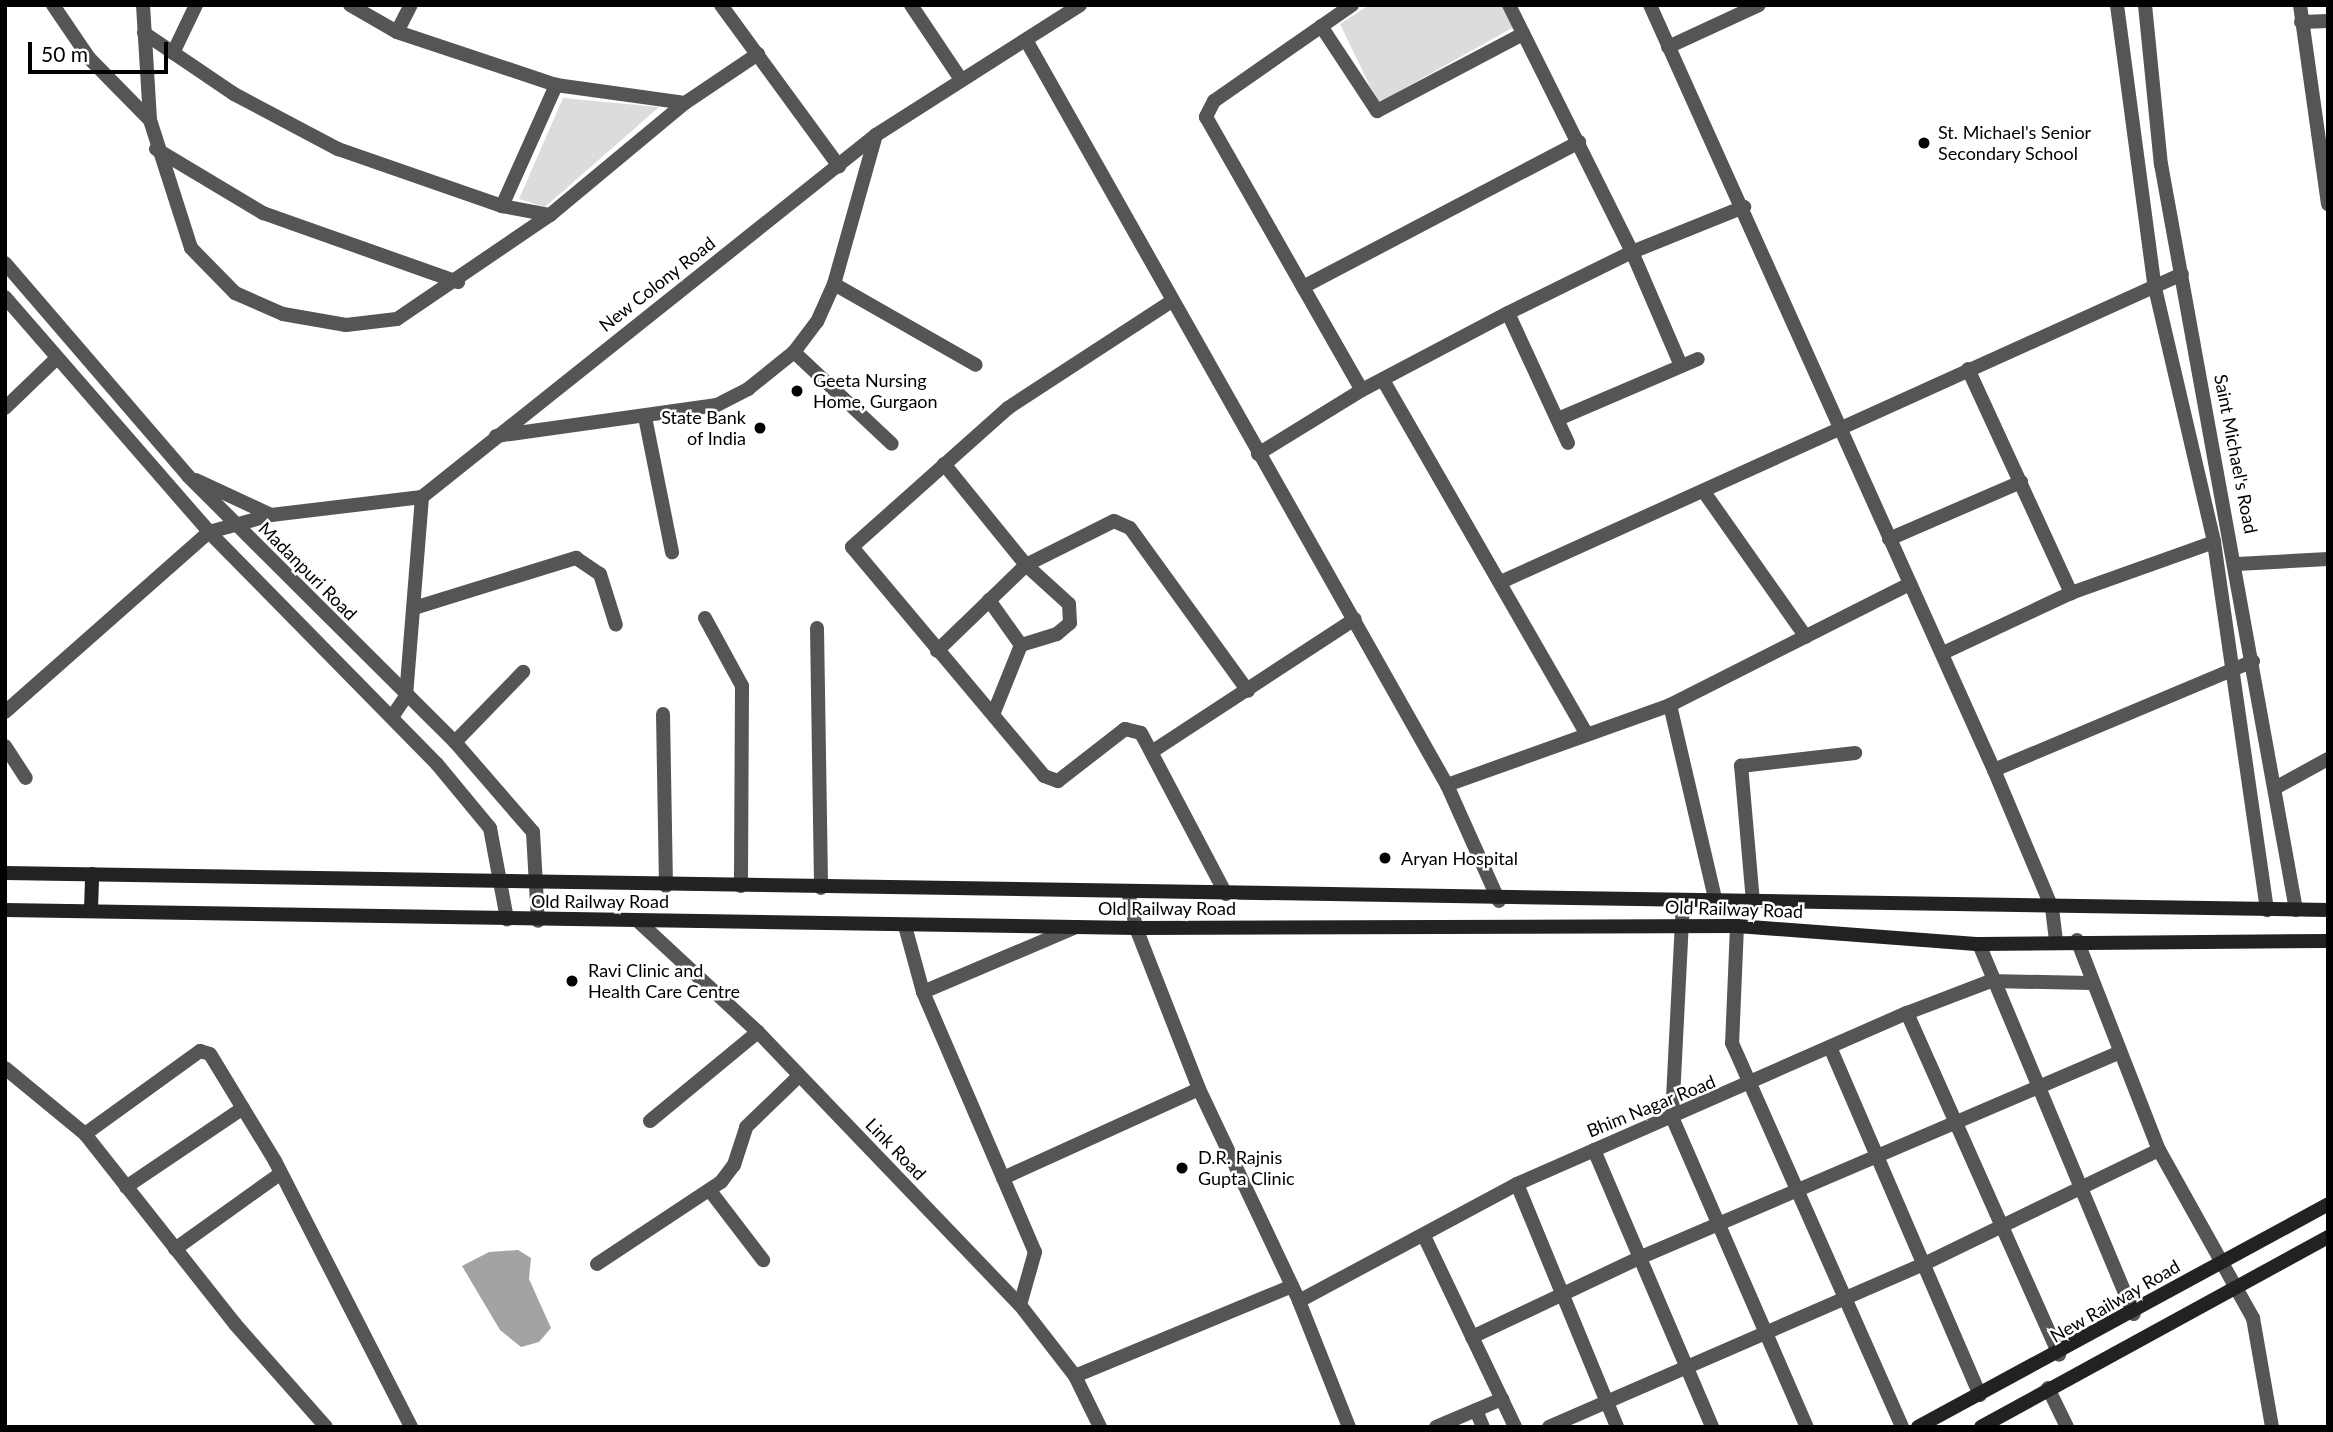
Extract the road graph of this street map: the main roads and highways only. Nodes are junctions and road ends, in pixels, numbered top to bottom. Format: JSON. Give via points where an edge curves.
{"nodes":[{"id":1,"x":5,"y":873,"type":"edge"},
{"id":2,"x":92,"y":874,"type":"junction"},
{"id":3,"x":91,"y":909,"type":"junction"},
{"id":4,"x":5,"y":910,"type":"edge"},
{"id":5,"x":2328,"y":910,"type":"edge"},
{"id":6,"x":2328,"y":941,"type":"edge"},
{"id":7,"x":2328,"y":1204,"type":"edge"},
{"id":8,"x":2271,"y":1235,"type":"junction"},
{"id":9,"x":2328,"y":1237,"type":"edge"},
{"id":10,"x":2284,"y":1259,"type":"junction"},
{"id":11,"x":1918,"y":1427,"type":"edge"},
{"id":12,"x":1981,"y":1427,"type":"edge"}],
"edges":[{"from":1,"to":2,"type":"main road","name":"Old Railway Road"},
{"from":2,"to":3,"type":"main road"},
{"from":2,"to":5,"type":"main road","name":"Old Railway Road","via":[[1499,901]]},
{"from":3,"to":4,"type":"main road","name":"Old Railway Road"},
{"from":3,"to":6,"type":"main road","name":"Old Railway Road","via":[[905,926],[1737,926],[1979,944]]},
{"from":7,"to":8,"type":"main road","name":"New Railway Road"},
{"from":8,"to":10,"type":"main road"},
{"from":8,"to":11,"type":"main road","name":"New Railway Road","via":[[2059,1355]]},
{"from":9,"to":10,"type":"main road"},
{"from":10,"to":12,"type":"main road"}]}
